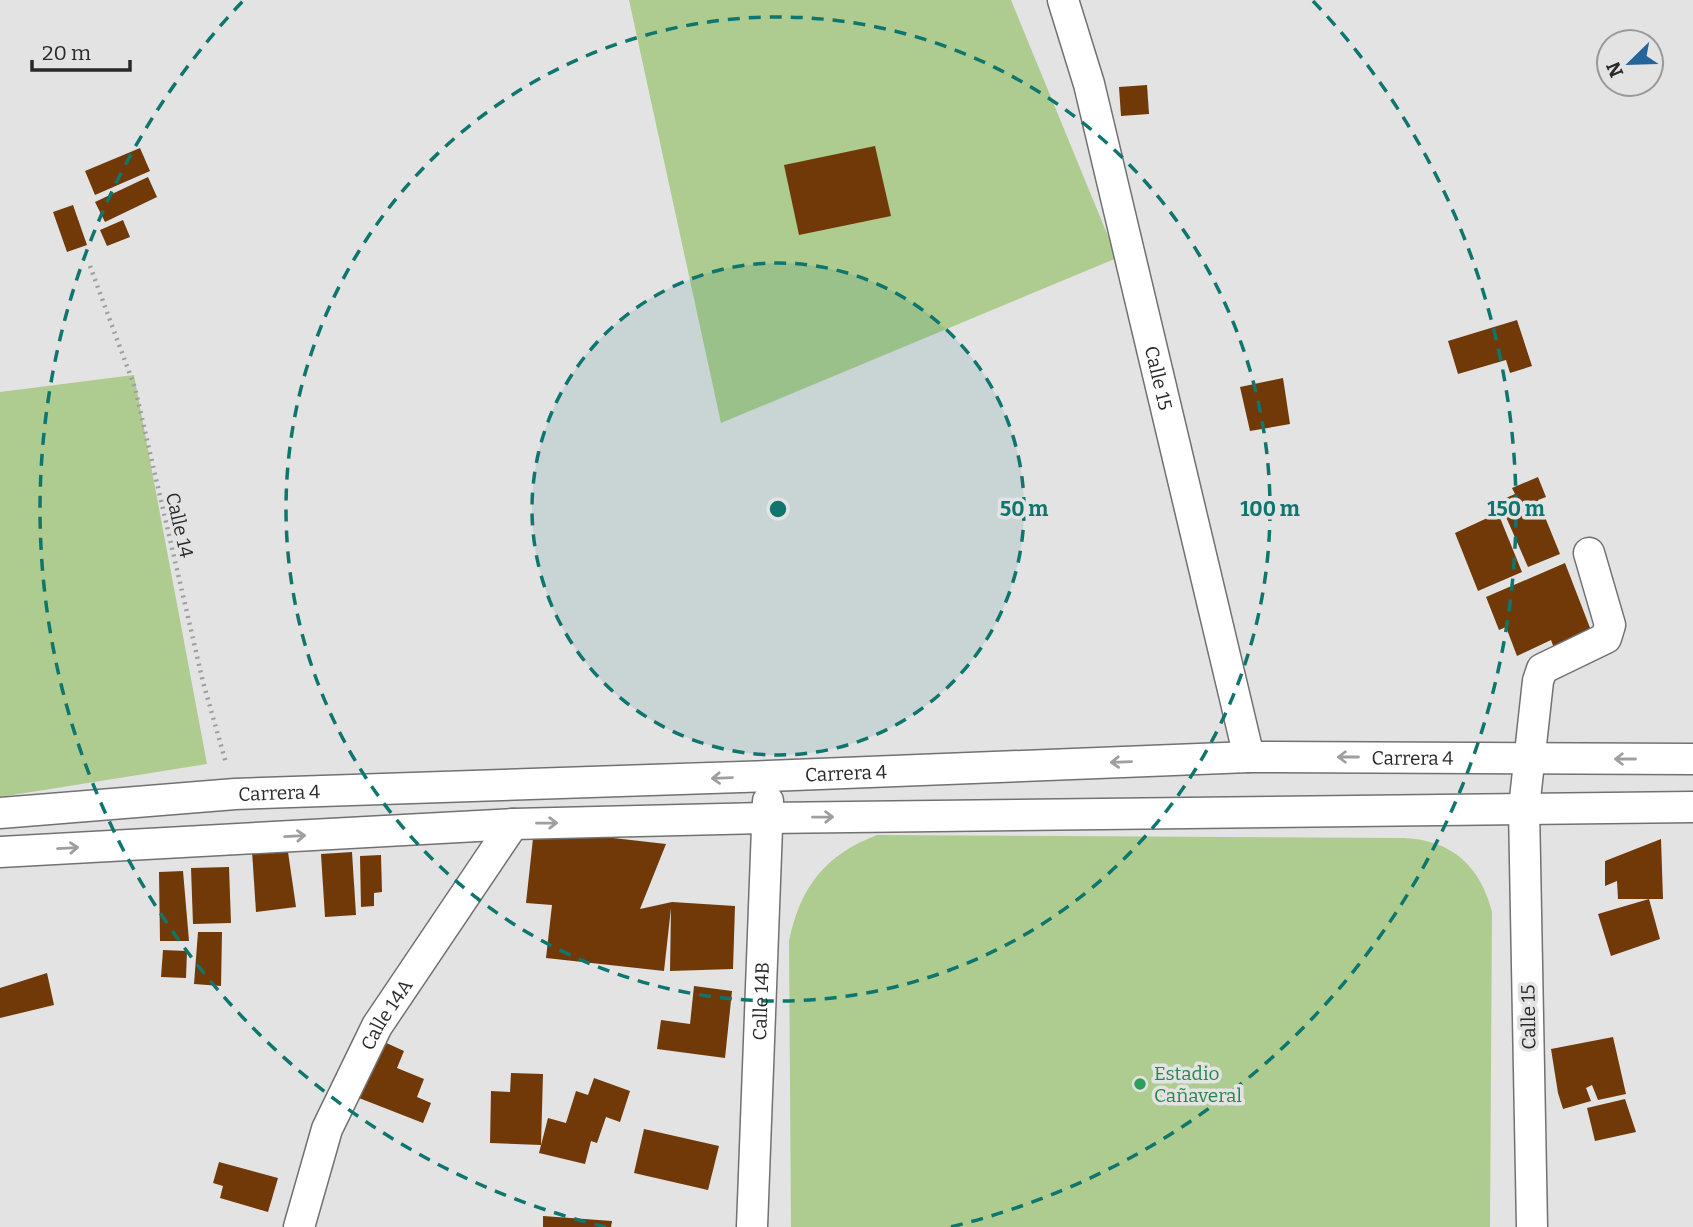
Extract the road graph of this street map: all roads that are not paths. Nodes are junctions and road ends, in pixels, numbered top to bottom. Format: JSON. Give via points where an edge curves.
{"nodes":[{"id":1,"x":1063,"y":0,"type":"edge"},
{"id":2,"x":1589,"y":553,"type":"dead end"},
{"id":3,"x":1249,"y":757,"type":"junction"},
{"id":4,"x":1530,"y":759,"type":"junction"},
{"id":5,"x":1693,"y":759,"type":"edge"},
{"id":6,"x":768,"y":776,"type":"junction"},
{"id":7,"x":1524,"y":807,"type":"junction"},
{"id":8,"x":1693,"y":807,"type":"edge"},
{"id":9,"x":0,"y":813,"type":"edge"},
{"id":10,"x":767,"y":818,"type":"junction"},
{"id":11,"x":513,"y":824,"type":"junction"},
{"id":12,"x":0,"y":852,"type":"edge"},
{"id":13,"x":299,"y":1227,"type":"edge"},
{"id":14,"x":752,"y":1227,"type":"edge"},
{"id":15,"x":1532,"y":1227,"type":"edge"}],
"edges":[{"from":1,"to":3,"type":"street","name":"Calle 15","via":[[1089,84]]},
{"from":2,"to":4,"type":"street","name":"Calle 15","via":[[1610,625],[1606,638],[1542,669]]},
{"from":4,"to":3,"type":"street","name":"Carrera 4","one_way":true},
{"from":3,"to":6,"type":"street","name":"Carrera 4","one_way":true},
{"from":5,"to":4,"type":"street","name":"Carrera 4","one_way":true},
{"from":4,"to":7,"type":"street","name":"Calle 15"},
{"from":6,"to":9,"type":"street","name":"Carrera 4","one_way":true,"via":[[234,794]]},
{"from":6,"to":10,"type":"street","name":"Calle 14B"},
{"from":7,"to":8,"type":"street"},
{"from":10,"to":7,"type":"street","one_way":true},
{"from":7,"to":15,"type":"street","name":"Calle 15"},
{"from":11,"to":10,"type":"street","one_way":true},
{"from":10,"to":14,"type":"street","name":"Calle 14B"},
{"from":12,"to":11,"type":"street","one_way":true},
{"from":11,"to":13,"type":"street","name":"Calle 14A","via":[[377,1026],[327,1129]]}]}
